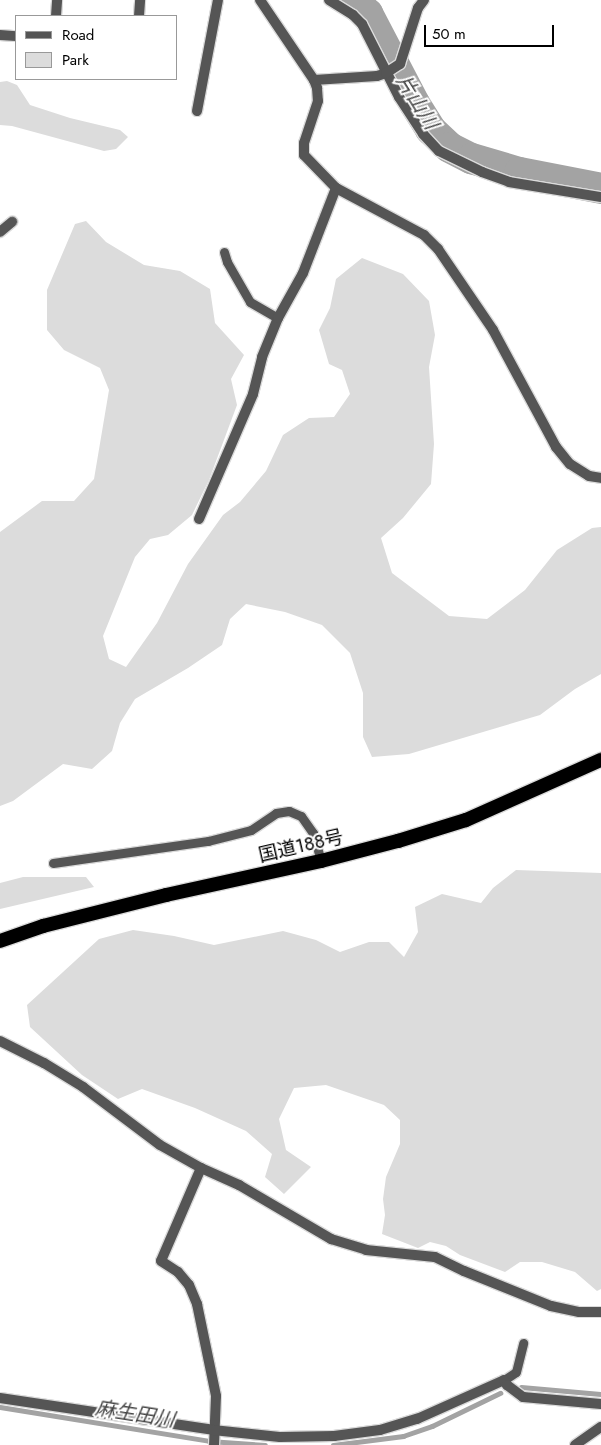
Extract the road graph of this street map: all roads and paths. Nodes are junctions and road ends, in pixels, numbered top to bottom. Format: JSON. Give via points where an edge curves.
{"nodes":[{"id":1,"x":57,"y":0,"type":"edge"},
{"id":2,"x":140,"y":0,"type":"edge"},
{"id":3,"x":218,"y":0,"type":"edge"},
{"id":4,"x":260,"y":0,"type":"edge"},
{"id":5,"x":329,"y":0,"type":"edge"},
{"id":6,"x":424,"y":0,"type":"edge"},
{"id":7,"x":56,"y":15,"type":"edge"},
{"id":8,"x":139,"y":15,"type":"edge"},
{"id":9,"x":0,"y":35,"type":"edge"},
{"id":10,"x":15,"y":36,"type":"edge"},
{"id":11,"x":388,"y":72,"type":"junction"},
{"id":12,"x":314,"y":80,"type":"junction"},
{"id":13,"x":197,"y":111,"type":"dead end"},
{"id":14,"x":336,"y":188,"type":"junction"},
{"id":15,"x":601,"y":197,"type":"edge"},
{"id":16,"x":12,"y":222,"type":"dead end"},
{"id":17,"x":0,"y":232,"type":"edge"},
{"id":18,"x":224,"y":252,"type":"dead end"},
{"id":19,"x":278,"y":318,"type":"junction"},
{"id":20,"x":601,"y":478,"type":"edge"},
{"id":21,"x":199,"y":518,"type":"dead end"},
{"id":22,"x":601,"y":760,"type":"edge"},
{"id":23,"x":321,"y":861,"type":"junction"},
{"id":24,"x":53,"y":863,"type":"dead end"},
{"id":25,"x":0,"y":942,"type":"edge"},
{"id":26,"x":0,"y":1041,"type":"edge"},
{"id":27,"x":201,"y":1168,"type":"junction"},
{"id":28,"x":601,"y":1312,"type":"edge"},
{"id":29,"x":523,"y":1344,"type":"dead end"},
{"id":30,"x":504,"y":1380,"type":"junction"},
{"id":31,"x":0,"y":1398,"type":"edge"},
{"id":32,"x":601,"y":1404,"type":"edge"},
{"id":33,"x":601,"y":1427,"type":"edge"},
{"id":34,"x":213,"y":1430,"type":"junction"},
{"id":35,"x":214,"y":1445,"type":"edge"},
{"id":36,"x":575,"y":1445,"type":"edge"}],
"edges":[{"from":1,"to":7,"type":"street"},
{"from":2,"to":8,"type":"street"},
{"from":3,"to":13,"type":"street"},
{"from":4,"to":12,"type":"street"},
{"from":5,"to":11,"type":"street","via":[[362,24]]},
{"from":6,"to":11,"type":"street","via":[[418,8],[400,64]]},
{"from":9,"to":10,"type":"street"},
{"from":11,"to":12,"type":"street"},
{"from":11,"to":15,"type":"street","via":[[423,134],[439,151],[510,182]]},
{"from":12,"to":14,"type":"street","via":[[318,101],[304,143],[304,154]]},
{"from":14,"to":19,"type":"street","via":[[303,273]]},
{"from":14,"to":20,"type":"street","via":[[424,234],[438,248],[493,330],[556,447],[570,464],[589,476]]},
{"from":16,"to":17,"type":"street"},
{"from":18,"to":19,"type":"lane","via":[[250,302]]},
{"from":19,"to":21,"type":"street","via":[[262,357],[254,394]]},
{"from":22,"to":23,"type":"highway","name":"国道188号","via":[[466,820],[398,842]]},
{"from":23,"to":24,"type":"lane","via":[[313,833],[301,816],[289,811],[276,814],[251,830],[208,841]]},
{"from":23,"to":25,"type":"highway","name":"国道188号","via":[[43,926]]},
{"from":26,"to":27,"type":"street","via":[[83,1087],[160,1145]]},
{"from":27,"to":28,"type":"street","via":[[239,1185],[331,1239],[366,1250],[435,1257],[550,1306],[579,1312]]},
{"from":27,"to":34,"type":"street","via":[[161,1261],[190,1285],[197,1304],[216,1396]]},
{"from":29,"to":30,"type":"lane","via":[[516,1372]]},
{"from":30,"to":32,"type":"street","via":[[523,1397]]},
{"from":30,"to":34,"type":"street","via":[[417,1420],[380,1430],[334,1436],[280,1437]]},
{"from":31,"to":34,"type":"street"},
{"from":33,"to":36,"type":"street"},
{"from":34,"to":35,"type":"street"}]}
